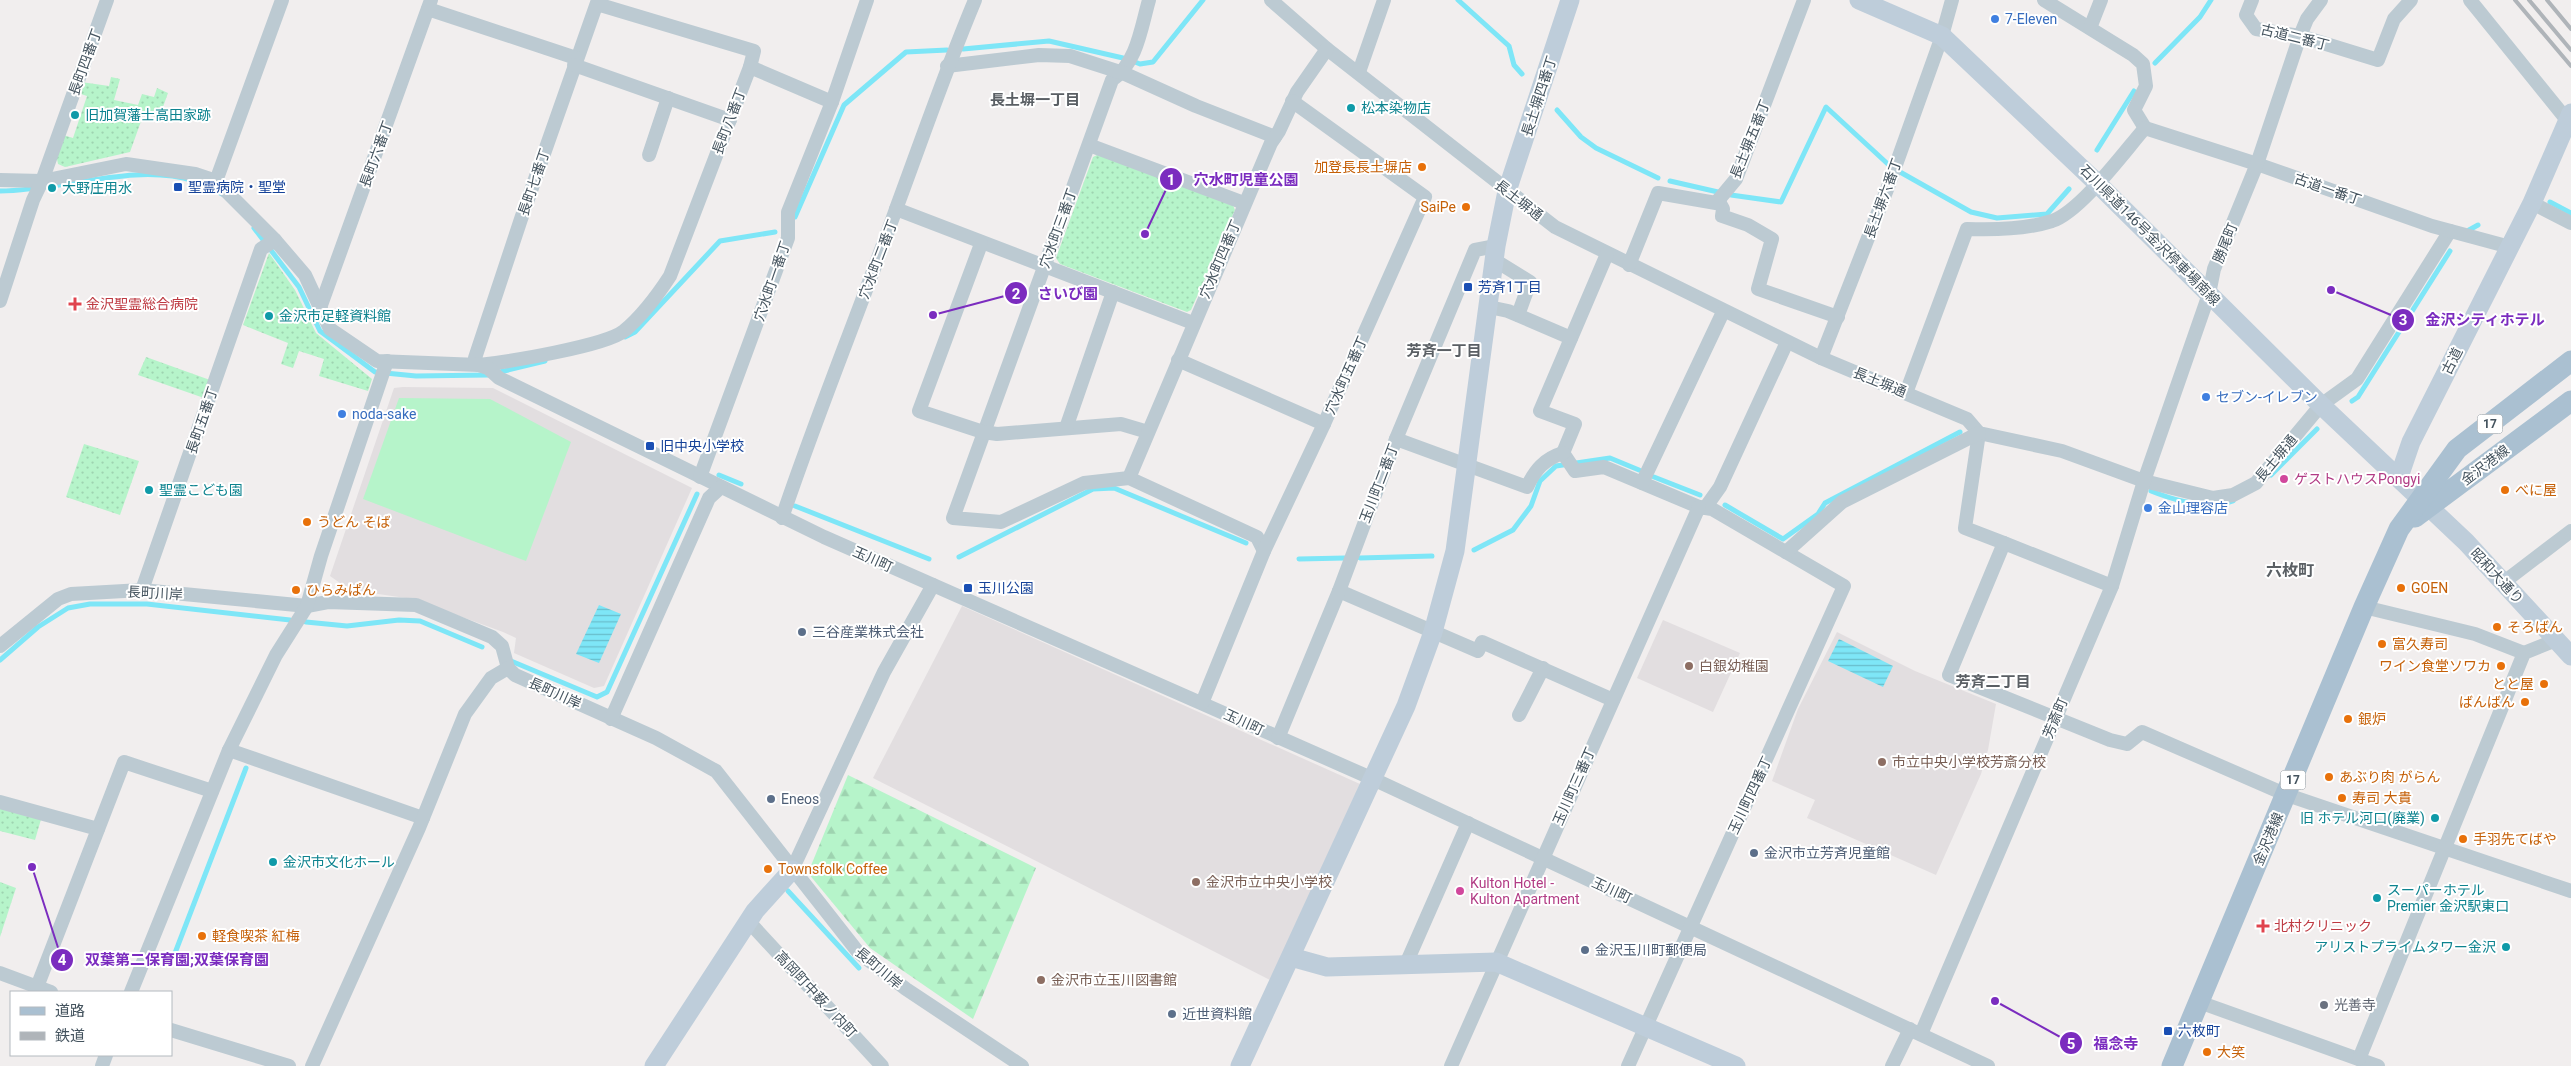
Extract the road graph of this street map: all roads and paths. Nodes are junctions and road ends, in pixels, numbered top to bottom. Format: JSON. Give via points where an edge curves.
{"nodes":[{"id":1,"x":107,"y":0,"type":"edge"},
{"id":2,"x":282,"y":0,"type":"edge"},
{"id":3,"x":867,"y":0,"type":"edge"},
{"id":4,"x":975,"y":0,"type":"edge"},
{"id":5,"x":1149,"y":0,"type":"edge"},
{"id":6,"x":1271,"y":0,"type":"edge"},
{"id":7,"x":1384,"y":0,"type":"edge"},
{"id":8,"x":1570,"y":0,"type":"edge"},
{"id":9,"x":1804,"y":0,"type":"edge"},
{"id":10,"x":1859,"y":0,"type":"edge"},
{"id":11,"x":1952,"y":0,"type":"edge"},
{"id":12,"x":2044,"y":0,"type":"edge"},
{"id":13,"x":2101,"y":0,"type":"edge"},
{"id":14,"x":2252,"y":0,"type":"edge"},
{"id":15,"x":2321,"y":0,"type":"edge"},
{"id":16,"x":2411,"y":0,"type":"edge"},
{"id":17,"x":2470,"y":0,"type":"edge"},
{"id":18,"x":598,"y":2,"type":"edge"},
{"id":19,"x":429,"y":4,"type":"edge"},
{"id":20,"x":2090,"y":28,"type":"junction"},
{"id":21,"x":1942,"y":36,"type":"junction"},
{"id":22,"x":2300,"y":36,"type":"junction"},
{"id":23,"x":1327,"y":49,"type":"junction"},
{"id":24,"x":575,"y":61,"type":"junction"},
{"id":25,"x":947,"y":66,"type":"junction"},
{"id":26,"x":750,"y":67,"type":"junction"},
{"id":27,"x":1123,"y":72,"type":"junction"},
{"id":28,"x":1359,"y":72,"type":"junction"},
{"id":29,"x":668,"y":98,"type":"junction"},
{"id":30,"x":1292,"y":101,"type":"junction"},
{"id":31,"x":832,"y":102,"type":"junction"},
{"id":32,"x":730,"y":120,"type":"junction"},
{"id":33,"x":2570,"y":120,"type":"edge"},
{"id":34,"x":2145,"y":128,"type":"junction"},
{"id":35,"x":1276,"y":136,"type":"junction"},
{"id":36,"x":1089,"y":145,"type":"junction"},
{"id":37,"x":649,"y":155,"type":"dead end"},
{"id":38,"x":2257,"y":164,"type":"junction"},
{"id":39,"x":0,"y":180,"type":"edge"},
{"id":40,"x":42,"y":181,"type":"junction"},
{"id":41,"x":216,"y":181,"type":"junction"},
{"id":42,"x":2098,"y":183,"type":"junction"},
{"id":43,"x":1507,"y":191,"type":"junction"},
{"id":44,"x":1718,"y":200,"type":"junction"},
{"id":45,"x":1244,"y":203,"type":"junction"},
{"id":46,"x":896,"y":209,"type":"junction"},
{"id":47,"x":2528,"y":211,"type":"junction"},
{"id":48,"x":2571,"y":223,"type":"edge"},
{"id":49,"x":2450,"y":231,"type":"junction"},
{"id":50,"x":275,"y":240,"type":"junction"},
{"id":51,"x":981,"y":244,"type":"junction"},
{"id":52,"x":2510,"y":247,"type":"junction"},
{"id":53,"x":1496,"y":253,"type":"junction"},
{"id":54,"x":1607,"y":254,"type":"junction"},
{"id":55,"x":1044,"y":265,"type":"junction"},
{"id":56,"x":1629,"y":265,"type":"junction"},
{"id":57,"x":1113,"y":292,"type":"junction"},
{"id":58,"x":2209,"y":294,"type":"junction"},
{"id":59,"x":0,"y":301,"type":"edge"},
{"id":60,"x":1489,"y":307,"type":"junction"},
{"id":61,"x":320,"y":308,"type":"junction"},
{"id":62,"x":1723,"y":312,"type":"junction"},
{"id":63,"x":1518,"y":315,"type":"junction"},
{"id":64,"x":1838,"y":317,"type":"junction"},
{"id":65,"x":1193,"y":323,"type":"junction"},
{"id":66,"x":1571,"y":338,"type":"junction"},
{"id":67,"x":1787,"y":342,"type":"junction"},
{"id":68,"x":1821,"y":358,"type":"junction"},
{"id":69,"x":1178,"y":360,"type":"junction"},
{"id":70,"x":387,"y":361,"type":"junction"},
{"id":71,"x":2571,"y":361,"type":"edge"},
{"id":72,"x":484,"y":367,"type":"junction"},
{"id":73,"x":1906,"y":393,"type":"junction"},
{"id":74,"x":2571,"y":401,"type":"edge"},
{"id":75,"x":2321,"y":405,"type":"junction"},
{"id":76,"x":1324,"y":424,"type":"junction"},
{"id":77,"x":1066,"y":428,"type":"junction"},
{"id":78,"x":983,"y":432,"type":"junction"},
{"id":79,"x":1148,"y":432,"type":"junction"},
{"id":80,"x":1979,"y":433,"type":"junction"},
{"id":81,"x":1396,"y":439,"type":"junction"},
{"id":82,"x":1567,"y":460,"type":"junction"},
{"id":83,"x":1466,"y":464,"type":"junction"},
{"id":84,"x":700,"y":477,"type":"junction"},
{"id":85,"x":2399,"y":477,"type":"junction"},
{"id":86,"x":1129,"y":478,"type":"junction"},
{"id":87,"x":2144,"y":481,"type":"junction"},
{"id":88,"x":1642,"y":483,"type":"junction"},
{"id":89,"x":721,"y":487,"type":"junction"},
{"id":90,"x":2425,"y":502,"type":"junction"},
{"id":91,"x":1702,"y":507,"type":"junction"},
{"id":92,"x":782,"y":518,"type":"junction"},
{"id":93,"x":2571,"y":531,"type":"edge"},
{"id":94,"x":2004,"y":543,"type":"junction"},
{"id":95,"x":1264,"y":551,"type":"junction"},
{"id":96,"x":1786,"y":552,"type":"junction"},
{"id":97,"x":2504,"y":582,"type":"junction"},
{"id":98,"x":933,"y":585,"type":"junction"},
{"id":99,"x":2112,"y":586,"type":"junction"},
{"id":100,"x":142,"y":590,"type":"junction"},
{"id":101,"x":1339,"y":591,"type":"junction"},
{"id":102,"x":306,"y":606,"type":"junction"},
{"id":103,"x":2364,"y":606,"type":"junction"},
{"id":104,"x":1433,"y":632,"type":"junction"},
{"id":105,"x":2556,"y":640,"type":"junction"},
{"id":106,"x":0,"y":646,"type":"edge"},
{"id":107,"x":2524,"y":653,"type":"junction"},
{"id":108,"x":2571,"y":656,"type":"edge"},
{"id":109,"x":508,"y":668,"type":"junction"},
{"id":110,"x":1543,"y":668,"type":"junction"},
{"id":111,"x":1613,"y":700,"type":"junction"},
{"id":112,"x":1202,"y":703,"type":"junction"},
{"id":113,"x":1519,"y":716,"type":"dead end"},
{"id":114,"x":611,"y":719,"type":"junction"},
{"id":115,"x":2055,"y":719,"type":"junction"},
{"id":116,"x":1278,"y":738,"type":"junction"},
{"id":117,"x":229,"y":750,"type":"junction"},
{"id":118,"x":1371,"y":778,"type":"junction"},
{"id":119,"x":212,"y":791,"type":"junction"},
{"id":120,"x":2287,"y":795,"type":"junction"},
{"id":121,"x":0,"y":802,"type":"edge"},
{"id":122,"x":423,"y":818,"type":"junction"},
{"id":123,"x":1468,"y":823,"type":"junction"},
{"id":124,"x":98,"y":829,"type":"junction"},
{"id":125,"x":2446,"y":848,"type":"junction"},
{"id":126,"x":1543,"y":857,"type":"junction"},
{"id":127,"x":792,"y":870,"type":"junction"},
{"id":128,"x":2571,"y":891,"type":"edge"},
{"id":129,"x":750,"y":923,"type":"junction"},
{"id":130,"x":1692,"y":927,"type":"junction"},
{"id":131,"x":1291,"y":956,"type":"junction"},
{"id":132,"x":1496,"y":962,"type":"junction"},
{"id":133,"x":1406,"y":964,"type":"junction"},
{"id":134,"x":0,"y":973,"type":"edge"},
{"id":135,"x":37,"y":987,"type":"junction"},
{"id":136,"x":48,"y":991,"type":"edge"},
{"id":137,"x":131,"y":991,"type":"edge"},
{"id":138,"x":2199,"y":1002,"type":"junction"},
{"id":139,"x":1647,"y":1026,"type":"junction"},
{"id":140,"x":172,"y":1030,"type":"edge"},
{"id":141,"x":1915,"y":1031,"type":"junction"},
{"id":142,"x":2359,"y":1059,"type":"junction"},
{"id":143,"x":289,"y":1066,"type":"edge"},
{"id":144,"x":312,"y":1066,"type":"edge"},
{"id":145,"x":654,"y":1066,"type":"edge"},
{"id":146,"x":882,"y":1066,"type":"edge"},
{"id":147,"x":1022,"y":1066,"type":"edge"},
{"id":148,"x":1240,"y":1066,"type":"edge"},
{"id":149,"x":1451,"y":1066,"type":"edge"},
{"id":150,"x":1628,"y":1066,"type":"edge"},
{"id":151,"x":1736,"y":1066,"type":"edge"},
{"id":152,"x":1892,"y":1066,"type":"edge"},
{"id":153,"x":1986,"y":1066,"type":"edge"},
{"id":154,"x":2172,"y":1066,"type":"edge"},
{"id":155,"x":2378,"y":1066,"type":"edge"}],
"edges":[{"from":1,"to":40,"type":"street","name":"長町四番丁"},
{"from":2,"to":41,"type":"street"},
{"from":3,"to":31,"type":"street","name":"穴水町一番丁"},
{"from":4,"to":25,"type":"street","name":"穴水町二番丁"},
{"from":5,"to":27,"type":"street","name":"穴水町三番丁","via":[[1133,54]]},
{"from":6,"to":23,"type":"street","name":"長土塀通"},
{"from":7,"to":28,"type":"street"},
{"from":8,"to":43,"type":"street","name":"長土塀四番丁"},
{"from":9,"to":44,"type":"street","name":"長土塀五番丁","via":[[1736,179]]},
{"from":10,"to":21,"type":"street","name":"石川県道146号金沢停車場南線"},
{"from":11,"to":21,"type":"street","name":"長土塀六番丁"},
{"from":12,"to":20,"type":"street"},
{"from":13,"to":20,"type":"street"},
{"from":14,"to":22,"type":"street","name":"古道二番丁","via":[[2246,14],[2256,29]]},
{"from":15,"to":22,"type":"street","name":"勝尾町","via":[[2307,19]]},
{"from":16,"to":22,"type":"street","name":"古道二番丁","via":[[2394,19],[2378,60]]},
{"from":17,"to":33,"type":"street"},
{"from":18,"to":24,"type":"street","name":"長町七番丁"},
{"from":18,"to":26,"type":"street","via":[[754,51]]},
{"from":19,"to":24,"type":"street"},
{"from":19,"to":61,"type":"street","name":"長町六番丁"},
{"from":20,"to":34,"type":"street","via":[[2143,64],[2146,86],[2134,110]]},
{"from":21,"to":42,"type":"street","name":"石川県道146号金沢停車場南線"},
{"from":21,"to":64,"type":"street","name":"長土塀六番丁"},
{"from":22,"to":38,"type":"street","name":"勝尾町"},
{"from":23,"to":28,"type":"street","name":"長土塀通"},
{"from":23,"to":30,"type":"street","name":"穴水町四番丁"},
{"from":24,"to":29,"type":"street"},
{"from":24,"to":72,"type":"street","name":"長町七番丁","via":[[475,358]]},
{"from":25,"to":27,"type":"street","via":[[1046,55],[1070,56]]},
{"from":25,"to":46,"type":"street","name":"穴水町二番丁"},
{"from":26,"to":31,"type":"street"},
{"from":26,"to":32,"type":"street","name":"長町八番丁"},
{"from":27,"to":35,"type":"street","via":[[1196,106]]},
{"from":27,"to":36,"type":"street","name":"穴水町三番丁","via":[[1112,80]]},
{"from":28,"to":43,"type":"street","name":"長土塀通"},
{"from":29,"to":32,"type":"street"},
{"from":29,"to":37,"type":"street"},
{"from":30,"to":35,"type":"street","name":"穴水町四番丁"},
{"from":30,"to":76,"type":"street","name":"穴水町五番丁","via":[[1424,197]]},
{"from":31,"to":84,"type":"street","name":"穴水町一番丁","via":[[788,212],[788,238]]},
{"from":32,"to":72,"type":"street","name":"長町八番丁","via":[[670,276],[656,297],[623,332],[607,339]]},
{"from":33,"to":47,"type":"street","name":"古道"},
{"from":34,"to":38,"type":"street","name":"古道一番丁"},
{"from":34,"to":42,"type":"street"},
{"from":35,"to":45,"type":"street","name":"穴水町四番丁"},
{"from":36,"to":45,"type":"street"},
{"from":36,"to":55,"type":"street","name":"穴水町三番丁"},
{"from":38,"to":49,"type":"street","name":"古道一番丁"},
{"from":38,"to":58,"type":"street","name":"勝尾町","via":[[2214,270]]},
{"from":39,"to":40,"type":"street"},
{"from":40,"to":41,"type":"street","via":[[126,164],[195,174]]},
{"from":40,"to":59,"type":"street","name":"長町四番丁"},
{"from":41,"to":50,"type":"street","name":"長町八番丁"},
{"from":42,"to":58,"type":"street","name":"石川県道146号金沢停車場南線"},
{"from":42,"to":73,"type":"street","via":[[2070,210],[2053,220],[1967,229]]},
{"from":43,"to":53,"type":"street","name":"長土塀四番丁"},
{"from":43,"to":54,"type":"street","name":"長土塀通","via":[[1555,227]]},
{"from":44,"to":56,"type":"street","via":[[1658,193]]},
{"from":44,"to":64,"type":"street","via":[[1723,209],[1722,216],[1748,225],[1772,239],[1758,289]]},
{"from":45,"to":65,"type":"street","name":"穴水町四番丁"},
{"from":46,"to":51,"type":"street"},
{"from":46,"to":92,"type":"street","name":"穴水町二番丁"},
{"from":47,"to":48,"type":"street","via":[[2551,212]]},
{"from":47,"to":52,"type":"street","name":"古道"},
{"from":49,"to":52,"type":"street","name":"古道一番丁"},
{"from":49,"to":75,"type":"street","name":"長土塀通","via":[[2357,379]]},
{"from":50,"to":61,"type":"street","name":"長町八番丁","via":[[305,276]]},
{"from":50,"to":100,"type":"street","name":"長町五番丁","via":[[261,249]]},
{"from":51,"to":55,"type":"street"},
{"from":51,"to":78,"type":"street","via":[[919,411]]},
{"from":52,"to":85,"type":"street","name":"古道","via":[[2411,442]]},
{"from":53,"to":60,"type":"street","name":"長土塀四番丁"},
{"from":53,"to":63,"type":"street","via":[[1530,282]]},
{"from":53,"to":81,"type":"street","name":"玉川町二番丁","via":[[1475,250]]},
{"from":54,"to":56,"type":"street","name":"長土塀通"},
{"from":54,"to":66,"type":"street"},
{"from":55,"to":57,"type":"street"},
{"from":55,"to":78,"type":"street","name":"穴水町三番丁"},
{"from":56,"to":62,"type":"street","name":"長土塀通"},
{"from":57,"to":65,"type":"street"},
{"from":57,"to":77,"type":"street"},
{"from":58,"to":75,"type":"street","name":"石川県道146号金沢停車場南線"},
{"from":58,"to":87,"type":"street","name":"勝尾町"},
{"from":60,"to":63,"type":"street"},
{"from":60,"to":83,"type":"street","name":"長土塀四番丁"},
{"from":61,"to":70,"type":"street","name":"長町八番丁","via":[[330,329],[377,361]]},
{"from":62,"to":67,"type":"street","name":"長土塀通"},
{"from":62,"to":88,"type":"street"},
{"from":63,"to":66,"type":"street"},
{"from":64,"to":68,"type":"street","name":"長土塀六番丁"},
{"from":65,"to":69,"type":"street","name":"穴水町四番丁"},
{"from":66,"to":82,"type":"street","via":[[1540,411],[1575,424]]},
{"from":67,"to":68,"type":"street","name":"長土塀通"},
{"from":67,"to":91,"type":"street","name":"玉川町三番丁","via":[[1720,487]]},
{"from":68,"to":73,"type":"street","name":"長土塀通"},
{"from":69,"to":76,"type":"street"},
{"from":69,"to":79,"type":"street","name":"穴水町四番丁"},
{"from":70,"to":72,"type":"street","name":"長町八番丁"},
{"from":70,"to":102,"type":"street"},
{"from":71,"to":90,"type":"main road","name":"金沢港線","number":"17","via":[[2457,449]]},
{"from":72,"to":84,"type":"street","name":"玉川町","via":[[499,378]]},
{"from":73,"to":80,"type":"street","name":"長土塀通","via":[[1967,419]]},
{"from":74,"to":90,"type":"main road","name":"金沢港線","number":"17"},
{"from":75,"to":85,"type":"street","name":"石川県道146号金沢停車場南線"},
{"from":75,"to":87,"type":"street","name":"長土塀通","via":[[2256,483],[2233,495],[2213,498]]},
{"from":76,"to":95,"type":"street","name":"穴水町五番丁"},
{"from":77,"to":78,"type":"street","via":[[997,434]]},
{"from":77,"to":79,"type":"street","via":[[1121,424]]},
{"from":78,"to":86,"type":"street","name":"穴水町三番丁","via":[[954,518],[1001,522],[1084,483]]},
{"from":79,"to":86,"type":"street","name":"穴水町四番丁"},
{"from":80,"to":87,"type":"street","name":"長土塀通","via":[[2062,451]]},
{"from":80,"to":94,"type":"street","via":[[1965,528]]},
{"from":80,"to":96,"type":"street","via":[[1842,502]]},
{"from":81,"to":83,"type":"street"},
{"from":81,"to":101,"type":"street","name":"玉川町二番丁"},
{"from":82,"to":83,"type":"street","via":[[1550,457],[1534,472],[1527,487]]},
{"from":82,"to":88,"type":"street","via":[[1575,471],[1604,467]]},
{"from":83,"to":104,"type":"street","name":"長土塀四番丁","via":[[1455,551]]},
{"from":84,"to":89,"type":"street","name":"玉川町"},
{"from":85,"to":90,"type":"street","name":"石川県道146号金沢停車場南線"},
{"from":86,"to":95,"type":"street","via":[[1257,537]]},
{"from":87,"to":99,"type":"street","name":"芳斎町"},
{"from":88,"to":91,"type":"street"},
{"from":89,"to":92,"type":"street","name":"玉川町"},
{"from":89,"to":114,"type":"street","via":[[710,498]]},
{"from":90,"to":97,"type":"street","name":"昭和大通り"},
{"from":90,"to":103,"type":"main road","name":"金沢港線","number":"17","via":[[2399,529]]},
{"from":91,"to":96,"type":"street","via":[[1712,509]]},
{"from":91,"to":111,"type":"street","name":"玉川町三番丁"},
{"from":92,"to":98,"type":"street","name":"玉川町"},
{"from":93,"to":97,"type":"street"},
{"from":94,"to":99,"type":"street"},
{"from":94,"to":115,"type":"street","via":[[1949,675]]},
{"from":95,"to":112,"type":"street","name":"穴水町五番丁"},
{"from":96,"to":130,"type":"street","name":"玉川町四番丁","via":[[1844,586]]},
{"from":97,"to":105,"type":"street","name":"昭和大通り"},
{"from":98,"to":112,"type":"street","name":"玉川町"},
{"from":98,"to":127,"type":"street","via":[[884,672]]},
{"from":99,"to":115,"type":"street","name":"芳斎町"},
{"from":100,"to":102,"type":"street","name":"長町川岸"},
{"from":100,"to":106,"type":"street","name":"長町川岸","via":[[71,594],[58,599]]},
{"from":101,"to":104,"type":"street"},
{"from":101,"to":116,"type":"street","name":"玉川町二番丁"},
{"from":102,"to":109,"type":"street","name":"長町川岸","via":[[328,602],[416,605],[492,637],[502,646]]},
{"from":102,"to":117,"type":"street","via":[[276,655]]},
{"from":103,"to":107,"type":"street","via":[[2475,634]]},
{"from":103,"to":120,"type":"main road","name":"金沢港線","number":"17"},
{"from":104,"to":110,"type":"street","via":[[1478,650],[1482,642]]},
{"from":104,"to":118,"type":"street","name":"長土塀四番丁","via":[[1406,706]]},
{"from":105,"to":107,"type":"street"},
{"from":105,"to":108,"type":"street","name":"昭和大通り"},
{"from":107,"to":125,"type":"street"},
{"from":109,"to":114,"type":"street","name":"長町川岸","via":[[515,675],[566,695]]},
{"from":109,"to":122,"type":"street","via":[[491,678],[465,714]]},
{"from":110,"to":111,"type":"street"},
{"from":110,"to":113,"type":"street"},
{"from":111,"to":126,"type":"street","name":"玉川町三番丁"},
{"from":112,"to":116,"type":"street","name":"玉川町"},
{"from":114,"to":127,"type":"street","name":"長町川岸","via":[[656,738],[716,771]]},
{"from":115,"to":120,"type":"street","via":[[2127,744],[2142,732]]},
{"from":115,"to":141,"type":"street","name":"芳斎町"},
{"from":116,"to":118,"type":"street","name":"玉川町"},
{"from":117,"to":119,"type":"street"},
{"from":117,"to":122,"type":"street"},
{"from":118,"to":123,"type":"street","name":"玉川町"},
{"from":118,"to":131,"type":"street","name":"長土塀四番丁"},
{"from":119,"to":124,"type":"street","via":[[124,762]]},
{"from":119,"to":137,"type":"street"},
{"from":120,"to":125,"type":"street"},
{"from":120,"to":138,"type":"main road","name":"金沢港線","number":"17"},
{"from":121,"to":124,"type":"street"},
{"from":122,"to":144,"type":"street"},
{"from":123,"to":126,"type":"street","name":"玉川町"},
{"from":123,"to":133,"type":"street"},
{"from":124,"to":135,"type":"street"},
{"from":125,"to":128,"type":"street"},
{"from":125,"to":142,"type":"street"},
{"from":126,"to":130,"type":"street","name":"玉川町"},
{"from":126,"to":132,"type":"street","name":"玉川町三番丁"},
{"from":127,"to":129,"type":"street","via":[[755,912]]},
{"from":127,"to":147,"type":"street","name":"長町川岸","via":[[858,952],[906,990]]},
{"from":129,"to":145,"type":"street"},
{"from":129,"to":146,"type":"street","name":"高岡町中薮ノ内町"},
{"from":130,"to":139,"type":"street","name":"玉川町四番丁"},
{"from":130,"to":141,"type":"street","name":"玉川町"},
{"from":131,"to":133,"type":"street","via":[[1327,967]]},
{"from":131,"to":148,"type":"street","name":"長土塀四番丁"},
{"from":132,"to":133,"type":"street"},
{"from":132,"to":139,"type":"street"},
{"from":132,"to":149,"type":"street","name":"玉川町三番丁"},
{"from":134,"to":135,"type":"street"},
{"from":135,"to":136,"type":"street"},
{"from":138,"to":142,"type":"street"},
{"from":138,"to":154,"type":"main road","name":"金沢港線","number":"17"},
{"from":139,"to":150,"type":"street","name":"玉川町四番丁"},
{"from":139,"to":151,"type":"street"},
{"from":140,"to":143,"type":"street"},
{"from":141,"to":152,"type":"street","name":"芳斎町"},
{"from":141,"to":153,"type":"street","name":"玉川町"},
{"from":142,"to":155,"type":"street"}]}
